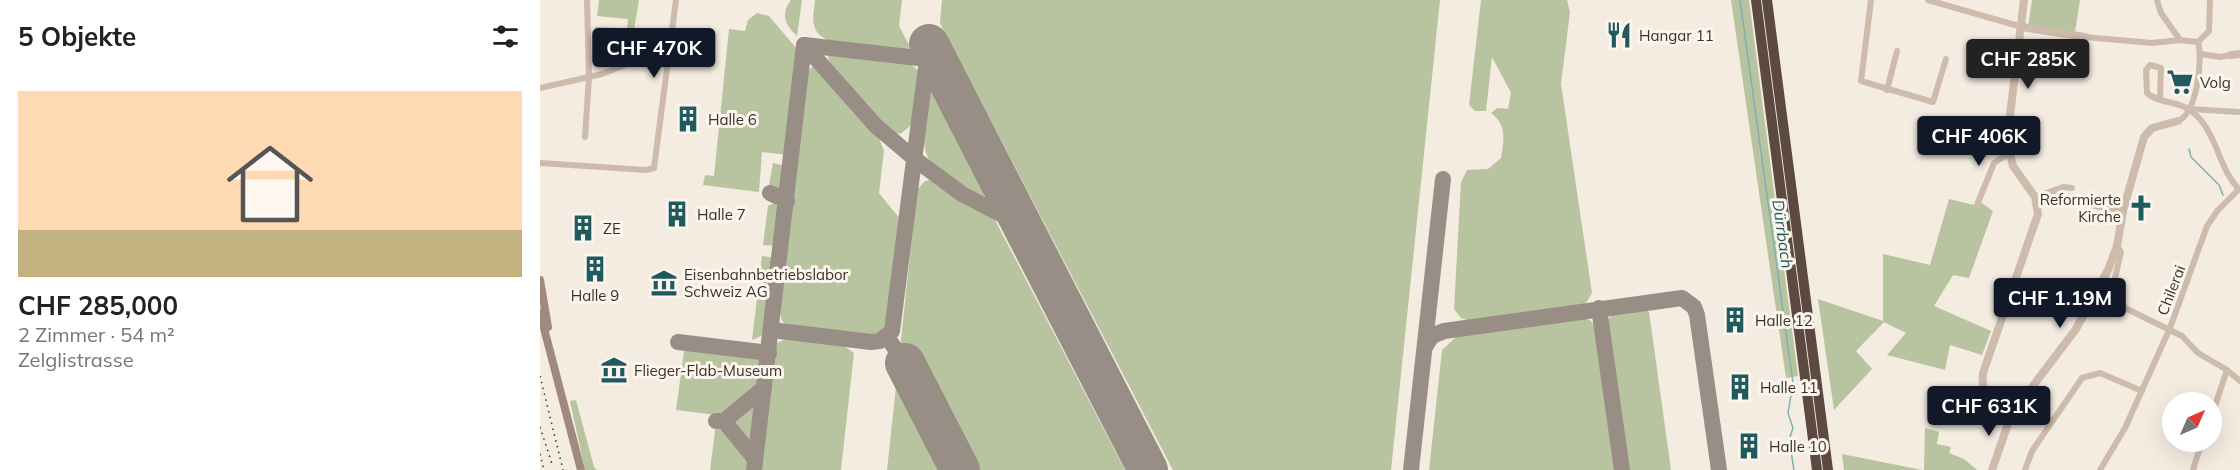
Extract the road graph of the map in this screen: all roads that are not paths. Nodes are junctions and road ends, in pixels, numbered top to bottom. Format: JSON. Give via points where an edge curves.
{"nodes":[{"id":1,"x":587,"y":0,"type":"edge"},
{"id":2,"x":676,"y":0,"type":"edge"},
{"id":3,"x":1756,"y":0,"type":"edge"},
{"id":4,"x":1767,"y":0,"type":"edge"},
{"id":5,"x":1871,"y":0,"type":"edge"},
{"id":6,"x":1928,"y":0,"type":"edge"},
{"id":7,"x":2024,"y":0,"type":"edge"},
{"id":8,"x":2157,"y":0,"type":"edge"},
{"id":9,"x":2210,"y":0,"type":"edge"},
{"id":10,"x":2022,"y":27,"type":"junction"},
{"id":11,"x":2085,"y":37,"type":"joint"},
{"id":12,"x":2180,"y":40,"type":"junction"},
{"id":13,"x":2198,"y":42,"type":"junction"},
{"id":14,"x":1897,"y":51,"type":"dead end"},
{"id":15,"x":670,"y":52,"type":"junction"},
{"id":16,"x":2201,"y":54,"type":"junction"},
{"id":17,"x":2240,"y":54,"type":"edge"},
{"id":18,"x":2231,"y":56,"type":"joint"},
{"id":19,"x":1946,"y":59,"type":"dead end"},
{"id":20,"x":589,"y":77,"type":"junction"},
{"id":21,"x":540,"y":88,"type":"edge"},
{"id":22,"x":1887,"y":90,"type":"junction"},
{"id":23,"x":2160,"y":98,"type":"junction"},
{"id":24,"x":2189,"y":109,"type":"junction"},
{"id":25,"x":2240,"y":112,"type":"edge"},
{"id":26,"x":2178,"y":121,"type":"joint"},
{"id":27,"x":585,"y":137,"type":"dead end"},
{"id":28,"x":2008,"y":154,"type":"junction"},
{"id":29,"x":540,"y":163,"type":"edge"},
{"id":30,"x":2072,"y":188,"type":"dead end"},
{"id":31,"x":2240,"y":190,"type":"edge"},
{"id":32,"x":2050,"y":193,"type":"junction"},
{"id":33,"x":2035,"y":197,"type":"junction"},
{"id":34,"x":1977,"y":205,"type":"dead end"},
{"id":35,"x":2123,"y":211,"type":"junction"},
{"id":36,"x":2117,"y":246,"type":"junction"},
{"id":37,"x":540,"y":280,"type":"edge"},
{"id":38,"x":540,"y":313,"type":"edge"},
{"id":39,"x":2170,"y":328,"type":"junction"},
{"id":40,"x":549,"y":343,"type":"junction"},
{"id":41,"x":2227,"y":370,"type":"junction"},
{"id":42,"x":2240,"y":381,"type":"edge"},
{"id":43,"x":2142,"y":391,"type":"junction"},
{"id":44,"x":2220,"y":392,"type":"edge"},
{"id":45,"x":2011,"y":415,"type":"junction"},
{"id":46,"x":2199,"y":452,"type":"edge"},
{"id":47,"x":581,"y":470,"type":"edge"},
{"id":48,"x":1817,"y":470,"type":"edge"},
{"id":49,"x":1827,"y":470,"type":"edge"},
{"id":50,"x":1992,"y":470,"type":"edge"},
{"id":51,"x":2025,"y":470,"type":"edge"},
{"id":52,"x":2100,"y":470,"type":"edge"},
{"id":53,"x":2193,"y":470,"type":"edge"}],
"edges":[{"from":1,"to":20,"type":"street"},
{"from":2,"to":15,"type":"street"},
{"from":3,"to":48,"type":"highway"},
{"from":4,"to":49,"type":"highway"},
{"from":5,"to":22,"type":"street","via":[[1861,81]]},
{"from":6,"to":10,"type":"street"},
{"from":7,"to":10,"type":"street"},
{"from":8,"to":12,"type":"street","via":[[2161,13]]},
{"from":9,"to":13,"type":"street","via":[[2209,31]]},
{"from":10,"to":11,"type":"street"},
{"from":10,"to":28,"type":"street"},
{"from":11,"to":12,"type":"street","via":[[2152,43]]},
{"from":12,"to":13,"type":"street"},
{"from":13,"to":16,"type":"street"},
{"from":14,"to":22,"type":"street"},
{"from":15,"to":20,"type":"street","via":[[658,52]]},
{"from":15,"to":29,"type":"street","via":[[656,163],[652,169]]},
{"from":16,"to":18,"type":"street"},
{"from":16,"to":24,"type":"street"},
{"from":17,"to":18,"type":"street"},
{"from":19,"to":22,"type":"street","via":[[1933,102]]},
{"from":20,"to":21,"type":"street"},
{"from":20,"to":27,"type":"street"},
{"from":23,"to":23,"type":"street","via":[[2161,68],[2150,65],[2146,70],[2146,91],[2151,97]]},
{"from":23,"to":24,"type":"street"},
{"from":24,"to":25,"type":"street"},
{"from":24,"to":26,"type":"street"},
{"from":24,"to":31,"type":"street","via":[[2210,133]]},
{"from":26,"to":35,"type":"street","via":[[2152,128],[2144,137]]},
{"from":28,"to":33,"type":"street"},
{"from":28,"to":34,"type":"street","via":[[1994,163]]},
{"from":30,"to":32,"type":"street"},
{"from":31,"to":39,"type":"street","name":"Chilerai","via":[[2207,226]]},
{"from":32,"to":33,"type":"street"},
{"from":32,"to":35,"type":"street","via":[[2061,200]]},
{"from":33,"to":45,"type":"street","via":[[2035,224],[1982,378],[1983,389],[1992,403]]},
{"from":35,"to":36,"type":"street"},
{"from":36,"to":39,"type":"street","via":[[2121,252],[2112,286],[2114,297],[2123,307]]},
{"from":36,"to":45,"type":"street","via":[[2076,328]]},
{"from":37,"to":40,"type":"main road"},
{"from":38,"to":40,"type":"main road"},
{"from":39,"to":41,"type":"street","via":[[2198,353]]},
{"from":39,"to":43,"type":"street","name":"Chilerai"},
{"from":40,"to":47,"type":"main road"},
{"from":41,"to":42,"type":"street"},
{"from":41,"to":44,"type":"street"},
{"from":43,"to":51,"type":"street","via":[[2100,373],[2082,378],[2032,451]]},
{"from":43,"to":52,"type":"street","name":"Chilerai"},
{"from":45,"to":50,"type":"street"},
{"from":46,"to":53,"type":"street"}]}
